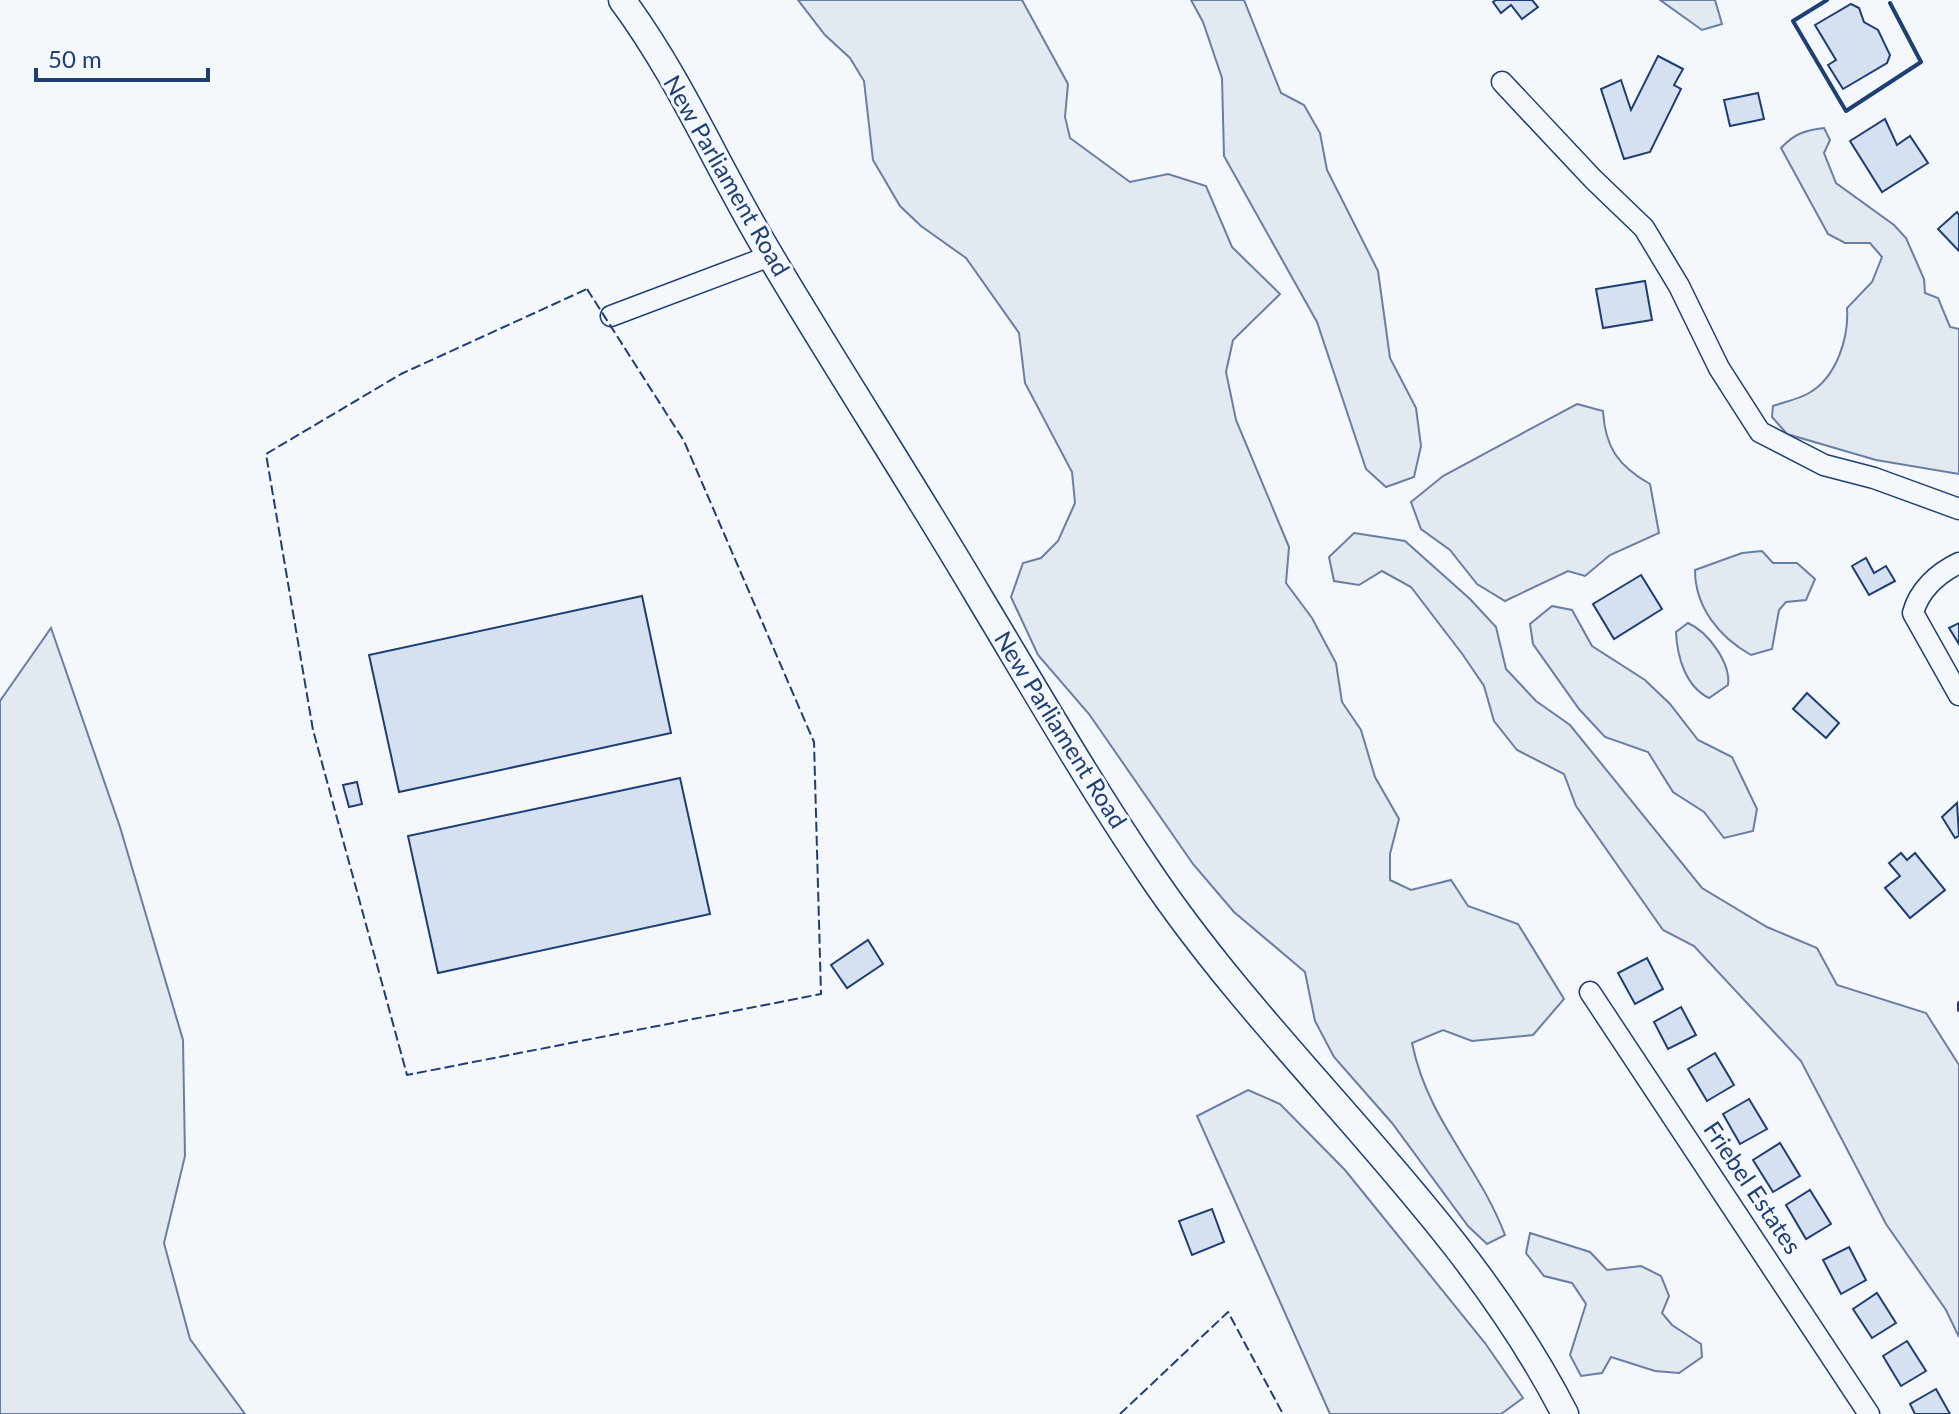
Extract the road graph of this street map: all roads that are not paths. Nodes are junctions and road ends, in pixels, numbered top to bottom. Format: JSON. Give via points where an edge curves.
{"nodes":[{"id":1,"x":622,"y":0,"type":"edge"},
{"id":2,"x":1502,"y":82,"type":"dead end"},
{"id":3,"x":770,"y":256,"type":"junction"},
{"id":4,"x":611,"y":316,"type":"dead end"},
{"id":5,"x":1959,"y":509,"type":"edge"},
{"id":6,"x":1959,"y":563,"type":"edge"},
{"id":7,"x":1959,"y":695,"type":"edge"},
{"id":8,"x":1590,"y":992,"type":"dead end"},
{"id":9,"x":1565,"y":1414,"type":"edge"},
{"id":10,"x":1869,"y":1414,"type":"edge"}],
"edges":[{"from":1,"to":3,"type":"street","name":"New Parliament Road","via":[[695,118]]},
{"from":2,"to":5,"type":"street","via":[[1644,228],[1719,368],[1760,432],[1824,465]]},
{"from":3,"to":4,"type":"street"},
{"from":3,"to":9,"type":"street","name":"New Parliament Road","via":[[1152,876],[1222,972],[1472,1265],[1535,1355]]},
{"from":6,"to":7,"type":"street","via":[[1942,571],[1924,590],[1913,613]]},
{"from":8,"to":10,"type":"street","name":"Friebel Estates"}]}
